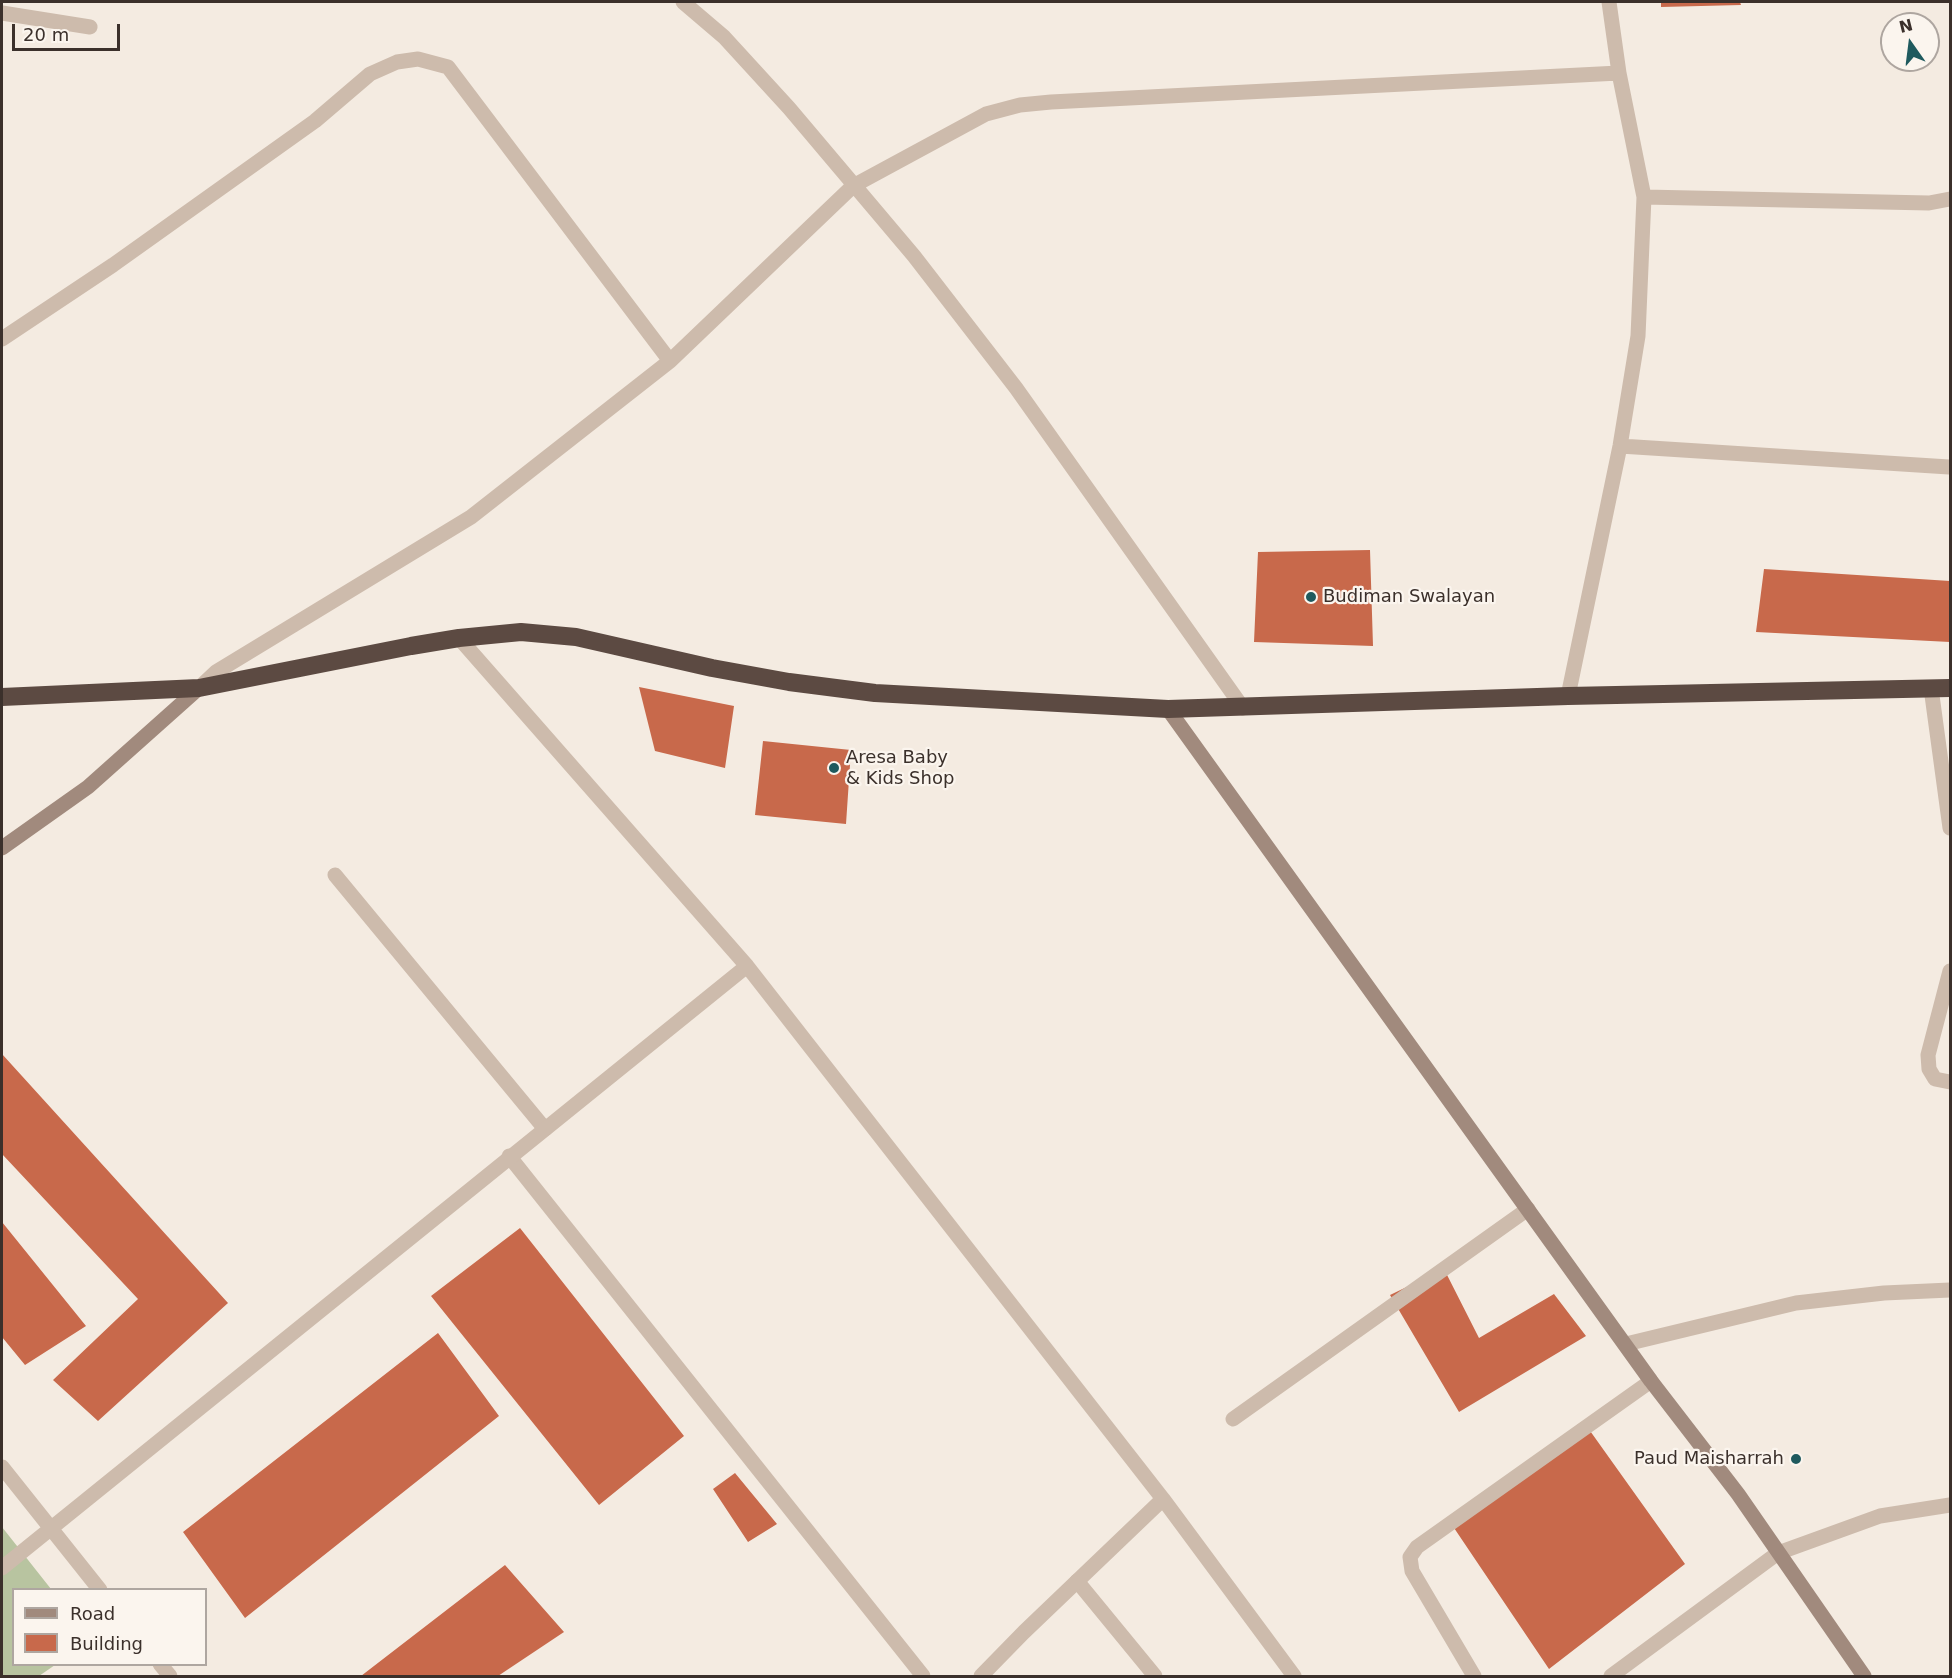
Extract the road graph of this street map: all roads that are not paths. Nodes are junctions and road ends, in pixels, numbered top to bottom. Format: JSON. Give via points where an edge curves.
{"nodes":[{"id":1,"x":683,"y":2,"type":"edge"},
{"id":2,"x":1609,"y":2,"type":"edge"},
{"id":3,"x":2,"y":13,"type":"edge"},
{"id":4,"x":90,"y":27,"type":"dead end"},
{"id":5,"x":1619,"y":73,"type":"junction"},
{"id":6,"x":853,"y":186,"type":"junction"},
{"id":7,"x":1644,"y":197,"type":"junction"},
{"id":8,"x":1950,"y":199,"type":"edge"},
{"id":9,"x":2,"y":339,"type":"edge"},
{"id":10,"x":670,"y":360,"type":"junction"},
{"id":11,"x":1620,"y":446,"type":"junction"},
{"id":12,"x":1949,"y":467,"type":"dead end"},
{"id":13,"x":459,"y":638,"type":"junction"},
{"id":14,"x":199,"y":688,"type":"junction"},
{"id":15,"x":1931,"y":688,"type":"junction"},
{"id":16,"x":1950,"y":688,"type":"edge"},
{"id":17,"x":1568,"y":696,"type":"junction"},
{"id":18,"x":2,"y":697,"type":"edge"},
{"id":19,"x":1243,"y":708,"type":"junction"},
{"id":20,"x":1168,"y":709,"type":"junction"},
{"id":21,"x":1950,"y":828,"type":"edge"},
{"id":22,"x":2,"y":848,"type":"edge"},
{"id":23,"x":335,"y":875,"type":"dead end"},
{"id":24,"x":747,"y":966,"type":"junction"},
{"id":25,"x":1950,"y":971,"type":"edge"},
{"id":26,"x":1950,"y":1082,"type":"edge"},
{"id":27,"x":545,"y":1129,"type":"junction"},
{"id":28,"x":509,"y":1156,"type":"junction"},
{"id":29,"x":1528,"y":1209,"type":"junction"},
{"id":30,"x":1950,"y":1290,"type":"edge"},
{"id":31,"x":1626,"y":1344,"type":"junction"},
{"id":32,"x":1651,"y":1381,"type":"junction"},
{"id":33,"x":1233,"y":1419,"type":"dead end"},
{"id":34,"x":2,"y":1467,"type":"edge"},
{"id":35,"x":1164,"y":1499,"type":"junction"},
{"id":36,"x":1950,"y":1505,"type":"edge"},
{"id":37,"x":51,"y":1528,"type":"junction"},
{"id":38,"x":1778,"y":1554,"type":"junction"},
{"id":39,"x":2,"y":1568,"type":"edge"},
{"id":40,"x":1077,"y":1581,"type":"junction"},
{"id":41,"x":98,"y":1588,"type":"edge"},
{"id":42,"x":924,"y":1677,"type":"edge"},
{"id":43,"x":981,"y":1677,"type":"edge"},
{"id":44,"x":1155,"y":1677,"type":"edge"},
{"id":45,"x":1294,"y":1677,"type":"edge"},
{"id":46,"x":1474,"y":1677,"type":"edge"},
{"id":47,"x":1611,"y":1677,"type":"edge"},
{"id":48,"x":1864,"y":1677,"type":"edge"}],
"edges":[{"from":1,"to":6,"type":"street","via":[[724,37]]},
{"from":2,"to":5,"type":"street"},
{"from":3,"to":4,"type":"street"},
{"from":5,"to":6,"type":"street","via":[[1020,105],[986,114]]},
{"from":5,"to":7,"type":"street"},
{"from":6,"to":10,"type":"street"},
{"from":6,"to":19,"type":"street","via":[[914,256],[1016,388]]},
{"from":7,"to":8,"type":"street","via":[[1929,202]]},
{"from":7,"to":11,"type":"street","via":[[1638,336]]},
{"from":9,"to":10,"type":"street","via":[[315,121],[370,74],[397,62],[418,59],[448,67]]},
{"from":10,"to":14,"type":"street","via":[[471,518],[216,672]]},
{"from":11,"to":12,"type":"street"},
{"from":11,"to":17,"type":"street"},
{"from":13,"to":14,"type":"highway"},
{"from":13,"to":20,"type":"highway","via":[[521,632],[576,637],[712,668],[875,693]]},
{"from":13,"to":24,"type":"street"},
{"from":14,"to":18,"type":"highway"},
{"from":14,"to":22,"type":"street","via":[[88,787]]},
{"from":15,"to":16,"type":"highway"},
{"from":15,"to":17,"type":"highway"},
{"from":15,"to":21,"type":"street"},
{"from":17,"to":19,"type":"highway"},
{"from":19,"to":20,"type":"highway"},
{"from":20,"to":29,"type":"street"},
{"from":23,"to":27,"type":"street"},
{"from":24,"to":27,"type":"street"},
{"from":24,"to":35,"type":"street"},
{"from":25,"to":26,"type":"street","via":[[1928,1055],[1929,1070],[1935,1078]]},
{"from":27,"to":28,"type":"street"},
{"from":28,"to":37,"type":"street"},
{"from":28,"to":42,"type":"street"},
{"from":29,"to":31,"type":"street"},
{"from":29,"to":33,"type":"street"},
{"from":30,"to":31,"type":"street","via":[[1796,1303]]},
{"from":31,"to":32,"type":"street"},
{"from":32,"to":38,"type":"street","via":[[1738,1494]]},
{"from":32,"to":46,"type":"street","via":[[1417,1547],[1410,1557],[1412,1571]]},
{"from":34,"to":37,"type":"street"},
{"from":35,"to":40,"type":"street"},
{"from":35,"to":45,"type":"street"},
{"from":36,"to":38,"type":"street","via":[[1880,1516]]},
{"from":37,"to":39,"type":"street"},
{"from":37,"to":41,"type":"street"},
{"from":38,"to":47,"type":"street"},
{"from":38,"to":48,"type":"street"},
{"from":40,"to":43,"type":"street"},
{"from":40,"to":44,"type":"street"}]}
